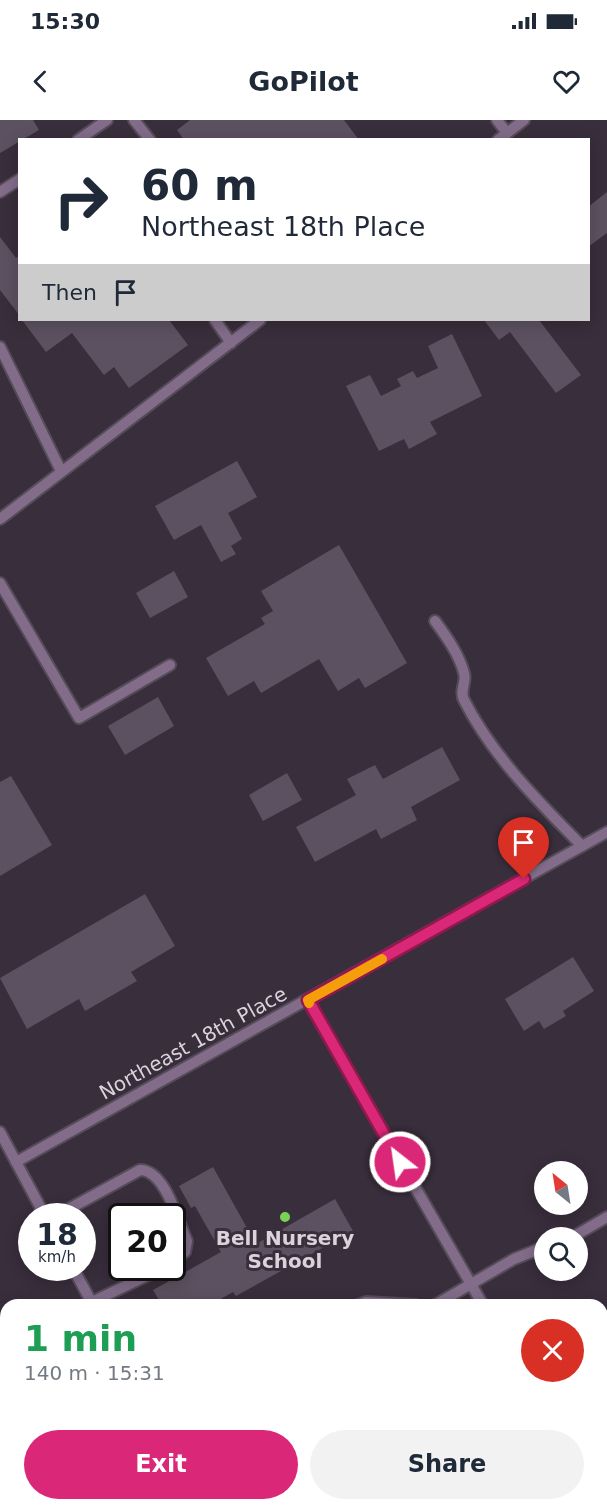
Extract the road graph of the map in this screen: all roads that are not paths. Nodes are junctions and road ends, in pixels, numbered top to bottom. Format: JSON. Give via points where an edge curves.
{"nodes":[{"id":1,"x":107,"y":120,"type":"edge"},
{"id":2,"x":134,"y":120,"type":"edge"},
{"id":3,"x":497,"y":120,"type":"edge"},
{"id":4,"x":524,"y":120,"type":"edge"},
{"id":5,"x":502,"y":136,"type":"edge"},
{"id":6,"x":81,"y":138,"type":"edge"},
{"id":7,"x":148,"y":138,"type":"edge"},
{"id":8,"x":18,"y":180,"type":"edge"},
{"id":9,"x":0,"y":192,"type":"edge"},
{"id":10,"x":217,"y":321,"type":"edge"},
{"id":11,"x":259,"y":321,"type":"edge"},
{"id":12,"x":231,"y":343,"type":"junction"},
{"id":13,"x":0,"y":347,"type":"edge"},
{"id":14,"x":61,"y":471,"type":"junction"},
{"id":15,"x":0,"y":519,"type":"edge"},
{"id":16,"x":0,"y":583,"type":"edge"},
{"id":17,"x":435,"y":621,"type":"dead end"},
{"id":18,"x":170,"y":666,"type":"dead end"},
{"id":19,"x":607,"y":832,"type":"edge"},
{"id":20,"x":582,"y":846,"type":"junction"},
{"id":21,"x":308,"y":1000,"type":"junction"},
{"id":22,"x":0,"y":1132,"type":"edge"},
{"id":23,"x":16,"y":1162,"type":"junction"},
{"id":24,"x":38,"y":1203,"type":"edge"},
{"id":25,"x":80,"y":1203,"type":"edge"},
{"id":26,"x":170,"y":1203,"type":"edge"},
{"id":27,"x":607,"y":1217,"type":"edge"},
{"id":28,"x":588,"y":1228,"type":"edge"},
{"id":29,"x":534,"y":1251,"type":"edge"},
{"id":30,"x":80,"y":1281,"type":"edge"},
{"id":31,"x":138,"y":1281,"type":"edge"},
{"id":32,"x":470,"y":1283,"type":"junction"},
{"id":33,"x":90,"y":1299,"type":"edge"},
{"id":34,"x":103,"y":1299,"type":"edge"},
{"id":35,"x":445,"y":1299,"type":"edge"},
{"id":36,"x":479,"y":1299,"type":"edge"}],
"edges":[{"from":1,"to":6,"type":"lane"},
{"from":2,"to":7,"type":"lane"},
{"from":3,"to":5,"type":"lane"},
{"from":4,"to":5,"type":"lane"},
{"from":8,"to":9,"type":"lane"},
{"from":10,"to":12,"type":"lane"},
{"from":11,"to":12,"type":"lane"},
{"from":12,"to":14,"type":"lane"},
{"from":13,"to":14,"type":"lane"},
{"from":14,"to":15,"type":"lane"},
{"from":16,"to":18,"type":"lane","via":[[79,718]]},
{"from":17,"to":20,"type":"lane","via":[[465,675],[462,696],[480,731],[505,765]]},
{"from":19,"to":20,"type":"lane","name":"Northeast 18th Place"},
{"from":20,"to":21,"type":"lane","name":"Northeast 18th Place"},
{"from":21,"to":23,"type":"lane","name":"Northeast 18th Place"},
{"from":21,"to":32,"type":"lane"},
{"from":22,"to":23,"type":"lane"},
{"from":23,"to":24,"type":"lane"},
{"from":25,"to":26,"type":"lane","via":[[140,1170],[159,1178]]},
{"from":27,"to":28,"type":"lane"},
{"from":29,"to":32,"type":"lane"},
{"from":30,"to":33,"type":"lane"},
{"from":31,"to":34,"type":"lane"},
{"from":32,"to":35,"type":"lane"},
{"from":32,"to":36,"type":"lane"}]}
